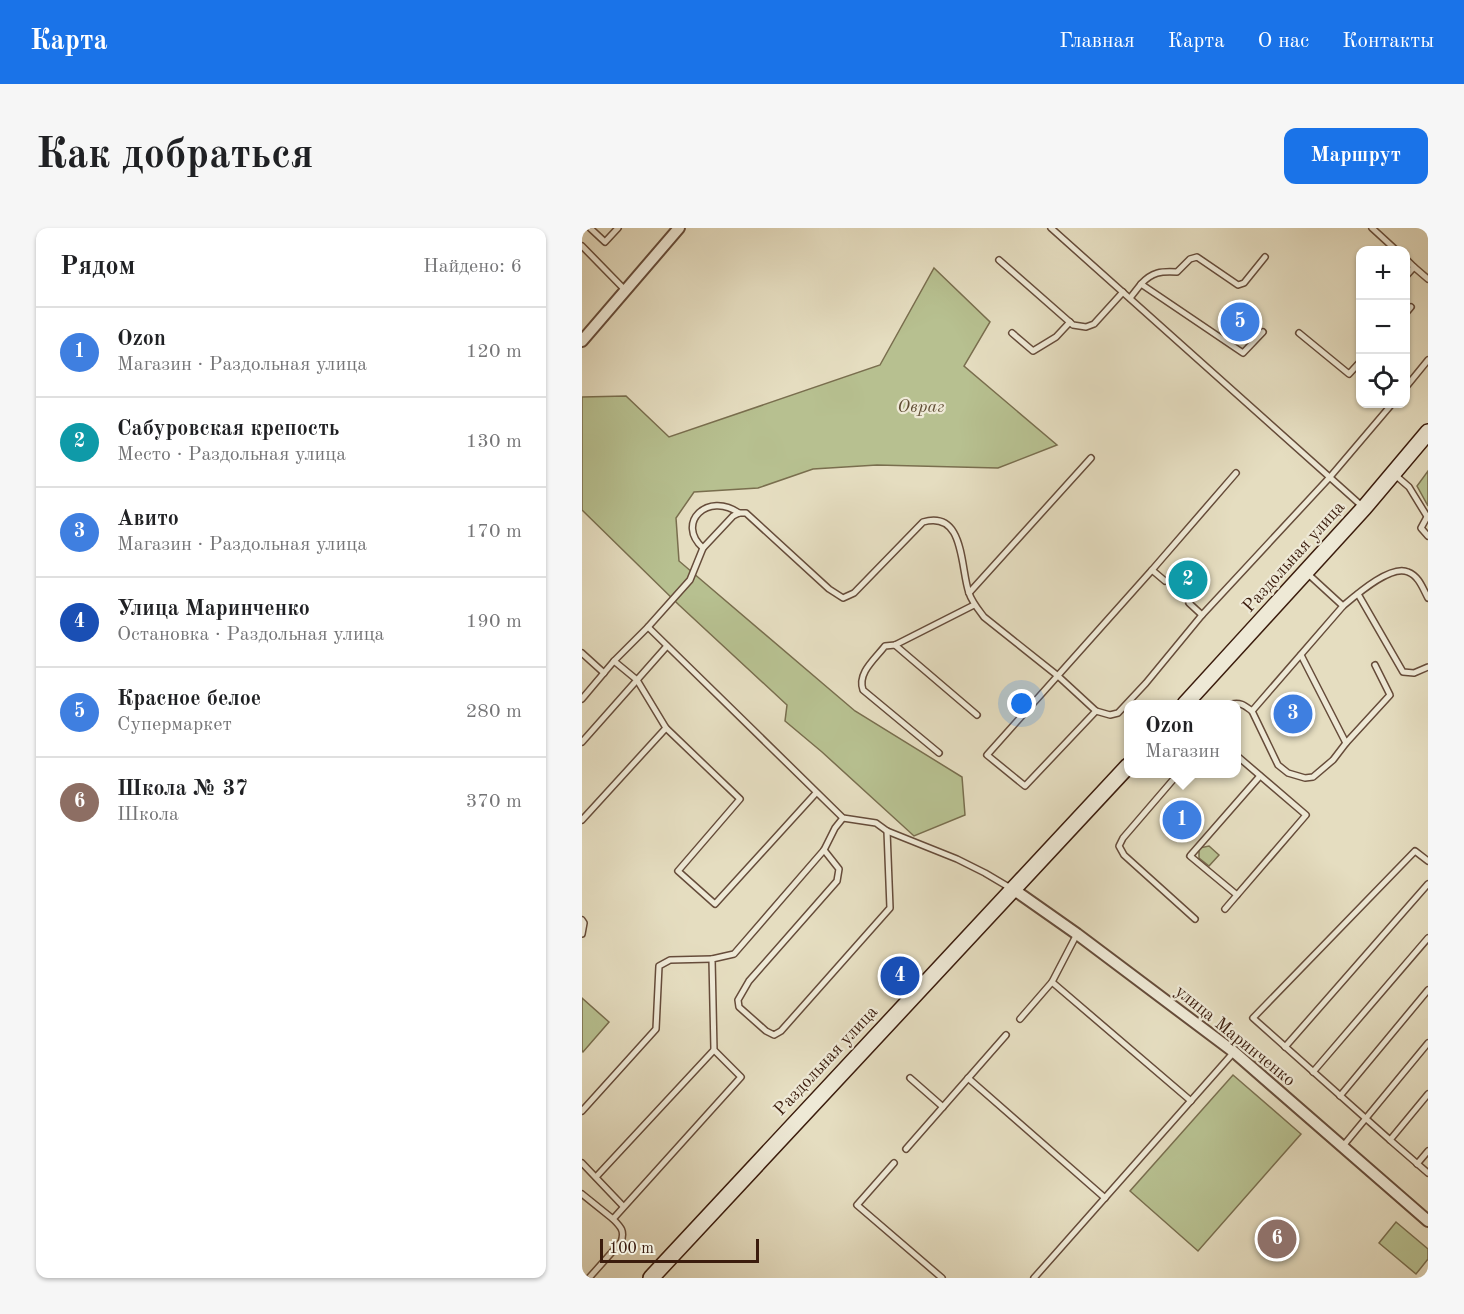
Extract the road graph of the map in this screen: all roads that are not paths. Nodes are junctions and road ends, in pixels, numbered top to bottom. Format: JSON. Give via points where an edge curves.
{"nodes":[{"id":1,"x":590,"y":228,"type":"edge"},
{"id":2,"x":618,"y":228,"type":"edge"},
{"id":3,"x":679,"y":228,"type":"edge"},
{"id":4,"x":1051,"y":228,"type":"edge"},
{"id":5,"x":1372,"y":228,"type":"edge"},
{"id":6,"x":582,"y":246,"type":"edge"},
{"id":7,"x":1392,"y":246,"type":"edge"},
{"id":8,"x":1265,"y":257,"type":"dead end"},
{"id":9,"x":999,"y":260,"type":"dead end"},
{"id":10,"x":1410,"y":263,"type":"edge"},
{"id":11,"x":1414,"y":267,"type":"junction"},
{"id":12,"x":1410,"y":272,"type":"edge"},
{"id":13,"x":1428,"y":279,"type":"edge"},
{"id":14,"x":1141,"y":284,"type":"junction"},
{"id":15,"x":626,"y":291,"type":"junction"},
{"id":16,"x":1123,"y":291,"type":"junction"},
{"id":17,"x":1130,"y":298,"type":"junction"},
{"id":18,"x":1070,"y":322,"type":"junction"},
{"id":19,"x":1263,"y":332,"type":"dead end"},
{"id":20,"x":1012,"y":333,"type":"dead end"},
{"id":21,"x":1299,"y":333,"type":"dead end"},
{"id":22,"x":582,"y":340,"type":"edge"},
{"id":23,"x":1428,"y":360,"type":"edge"},
{"id":24,"x":1356,"y":366,"type":"edge"},
{"id":25,"x":1410,"y":380,"type":"edge"},
{"id":26,"x":1389,"y":408,"type":"edge"},
{"id":27,"x":1428,"y":432,"type":"edge"},
{"id":28,"x":1091,"y":458,"type":"dead end"},
{"id":29,"x":1236,"y":473,"type":"dead end"},
{"id":30,"x":1393,"y":473,"type":"junction"},
{"id":31,"x":1330,"y":477,"type":"junction"},
{"id":32,"x":1364,"y":508,"type":"junction"},
{"id":33,"x":739,"y":513,"type":"junction"},
{"id":34,"x":1428,"y":517,"type":"edge"},
{"id":35,"x":1428,"y":536,"type":"edge"},
{"id":36,"x":703,"y":548,"type":"junction"},
{"id":37,"x":1152,"y":570,"type":"junction"},
{"id":38,"x":1306,"y":572,"type":"junction"},
{"id":39,"x":1165,"y":581,"type":"dead end"},
{"id":40,"x":969,"y":593,"type":"junction"},
{"id":41,"x":1358,"y":594,"type":"junction"},
{"id":42,"x":1428,"y":598,"type":"edge"},
{"id":43,"x":1189,"y":603,"type":"dead end"},
{"id":44,"x":975,"y":605,"type":"junction"},
{"id":45,"x":1343,"y":606,"type":"junction"},
{"id":46,"x":1202,"y":615,"type":"junction"},
{"id":47,"x":648,"y":627,"type":"junction"},
{"id":48,"x":895,"y":645,"type":"junction"},
{"id":49,"x":667,"y":646,"type":"junction"},
{"id":50,"x":582,"y":653,"type":"edge"},
{"id":51,"x":1300,"y":655,"type":"junction"},
{"id":52,"x":614,"y":661,"type":"junction"},
{"id":53,"x":1375,"y":665,"type":"dead end"},
{"id":54,"x":1428,"y":667,"type":"edge"},
{"id":55,"x":604,"y":673,"type":"junction"},
{"id":56,"x":1058,"y":676,"type":"junction"},
{"id":57,"x":638,"y":680,"type":"junction"},
{"id":58,"x":582,"y":699,"type":"edge"},
{"id":59,"x":1131,"y":700,"type":"edge"},
{"id":60,"x":1190,"y":700,"type":"edge"},
{"id":61,"x":1241,"y":704,"type":"edge"},
{"id":62,"x":1124,"y":708,"type":"edge"},
{"id":63,"x":1096,"y":711,"type":"junction"},
{"id":64,"x":1252,"y":711,"type":"junction"},
{"id":65,"x":977,"y":715,"type":"dead end"},
{"id":66,"x":666,"y":728,"type":"junction"},
{"id":67,"x":582,"y":742,"type":"edge"},
{"id":68,"x":1346,"y":743,"type":"junction"},
{"id":69,"x":939,"y":753,"type":"dead end"},
{"id":70,"x":1241,"y":759,"type":"edge"},
{"id":71,"x":1124,"y":770,"type":"edge"},
{"id":72,"x":1260,"y":776,"type":"junction"},
{"id":73,"x":1175,"y":778,"type":"edge"},
{"id":74,"x":816,"y":793,"type":"junction"},
{"id":75,"x":843,"y":818,"type":"junction"},
{"id":76,"x":582,"y":820,"type":"edge"},
{"id":77,"x":887,"y":831,"type":"junction"},
{"id":78,"x":824,"y":850,"type":"junction"},
{"id":79,"x":1428,"y":861,"type":"edge"},
{"id":80,"x":1428,"y":884,"type":"edge"},
{"id":81,"x":1012,"y":889,"type":"junction"},
{"id":82,"x":1237,"y":895,"type":"junction"},
{"id":83,"x":1225,"y":909,"type":"dead end"},
{"id":84,"x":1195,"y":919,"type":"dead end"},
{"id":85,"x":582,"y":920,"type":"edge"},
{"id":86,"x":582,"y":934,"type":"edge"},
{"id":87,"x":1077,"y":934,"type":"junction"},
{"id":88,"x":1428,"y":938,"type":"edge"},
{"id":89,"x":712,"y":959,"type":"junction"},
{"id":90,"x":1052,"y":982,"type":"junction"},
{"id":91,"x":1428,"y":990,"type":"edge"},
{"id":92,"x":1020,"y":1019,"type":"dead end"},
{"id":93,"x":1006,"y":1035,"type":"dead end"},
{"id":94,"x":1428,"y":1043,"type":"edge"},
{"id":95,"x":1285,"y":1047,"type":"junction"},
{"id":96,"x":714,"y":1050,"type":"junction"},
{"id":97,"x":1234,"y":1052,"type":"junction"},
{"id":98,"x":1313,"y":1072,"type":"junction"},
{"id":99,"x":910,"y":1078,"type":"dead end"},
{"id":100,"x":968,"y":1078,"type":"junction"},
{"id":101,"x":1428,"y":1094,"type":"edge"},
{"id":102,"x":1340,"y":1096,"type":"junction"},
{"id":103,"x":1191,"y":1101,"type":"junction"},
{"id":104,"x":942,"y":1107,"type":"junction"},
{"id":105,"x":582,"y":1111,"type":"edge"},
{"id":106,"x":1365,"y":1118,"type":"junction"},
{"id":107,"x":1390,"y":1140,"type":"junction"},
{"id":108,"x":1342,"y":1146,"type":"junction"},
{"id":109,"x":906,"y":1149,"type":"dead end"},
{"id":110,"x":1428,"y":1151,"type":"edge"},
{"id":111,"x":582,"y":1162,"type":"edge"},
{"id":112,"x":894,"y":1162,"type":"dead end"},
{"id":113,"x":1417,"y":1164,"type":"junction"},
{"id":114,"x":1428,"y":1173,"type":"edge"},
{"id":115,"x":596,"y":1177,"type":"junction"},
{"id":116,"x":582,"y":1194,"type":"edge"},
{"id":117,"x":1105,"y":1198,"type":"junction"},
{"id":118,"x":623,"y":1206,"type":"junction"},
{"id":119,"x":613,"y":1219,"type":"junction"},
{"id":120,"x":1428,"y":1221,"type":"edge"},
{"id":121,"x":589,"y":1278,"type":"edge"},
{"id":122,"x":651,"y":1278,"type":"edge"},
{"id":123,"x":942,"y":1278,"type":"edge"},
{"id":124,"x":1034,"y":1278,"type":"edge"}],
"edges":[{"from":1,"to":2,"type":"lane","via":[[605,242]]},
{"from":3,"to":15,"type":"street"},
{"from":4,"to":16,"type":"lane"},
{"from":5,"to":7,"type":"lane"},
{"from":6,"to":15,"type":"lane"},
{"from":8,"to":14,"type":"lane","via":[[1238,285],[1197,256],[1177,272],[1149,275]]},
{"from":9,"to":18,"type":"lane"},
{"from":10,"to":11,"type":"lane"},
{"from":11,"to":12,"type":"lane"},
{"from":11,"to":13,"type":"lane"},
{"from":14,"to":17,"type":"lane"},
{"from":14,"to":19,"type":"lane","via":[[1243,353]]},
{"from":15,"to":22,"type":"street"},
{"from":16,"to":17,"type":"lane"},
{"from":16,"to":18,"type":"lane","via":[[1094,324],[1086,327]]},
{"from":17,"to":31,"type":"lane"},
{"from":18,"to":20,"type":"lane","via":[[1056,338],[1033,351]]},
{"from":21,"to":24,"type":"lane","via":[[1349,374]]},
{"from":23,"to":25,"type":"lane"},
{"from":26,"to":31,"type":"lane"},
{"from":27,"to":30,"type":"main road","name":"Раздольная улица"},
{"from":28,"to":40,"type":"lane"},
{"from":29,"to":37,"type":"lane"},
{"from":30,"to":32,"type":"main road","name":"Раздольная улица"},
{"from":30,"to":34,"type":"lane","via":[[1409,487]]},
{"from":31,"to":32,"type":"lane"},
{"from":31,"to":46,"type":"lane"},
{"from":32,"to":38,"type":"main road","name":"Раздольная улица"},
{"from":33,"to":36,"type":"lane"},
{"from":33,"to":36,"type":"lane","via":[[717,504],[697,516],[692,534]]},
{"from":33,"to":40,"type":"lane","via":[[746,513],[843,598],[854,593],[923,522],[946,522],[956,536]]},
{"from":34,"to":35,"type":"lane","via":[[1421,528]]},
{"from":36,"to":47,"type":"lane","via":[[690,579]]},
{"from":37,"to":39,"type":"lane"},
{"from":37,"to":56,"type":"lane"},
{"from":38,"to":45,"type":"lane"},
{"from":38,"to":60,"type":"main road","name":"Раздольная улица"},
{"from":40,"to":44,"type":"lane"},
{"from":41,"to":42,"type":"lane","via":[[1400,570],[1417,578]]},
{"from":41,"to":45,"type":"lane"},
{"from":41,"to":54,"type":"lane","via":[[1403,672],[1414,673]]},
{"from":43,"to":46,"type":"lane"},
{"from":44,"to":48,"type":"lane"},
{"from":44,"to":56,"type":"lane","via":[[984,617]]},
{"from":45,"to":51,"type":"lane"},
{"from":46,"to":59,"type":"lane"},
{"from":47,"to":49,"type":"lane"},
{"from":47,"to":52,"type":"lane"},
{"from":48,"to":65,"type":"lane"},
{"from":48,"to":69,"type":"lane","via":[[885,646],[863,674],[863,690]]},
{"from":49,"to":57,"type":"lane"},
{"from":49,"to":74,"type":"lane"},
{"from":50,"to":55,"type":"lane"},
{"from":51,"to":64,"type":"lane"},
{"from":51,"to":68,"type":"lane"},
{"from":52,"to":55,"type":"lane"},
{"from":52,"to":57,"type":"lane"},
{"from":53,"to":68,"type":"lane","via":[[1390,695]]},
{"from":55,"to":58,"type":"lane"},
{"from":56,"to":63,"type":"lane"},
{"from":56,"to":63,"type":"lane","via":[[987,755],[1025,786]]},
{"from":57,"to":66,"type":"lane"},
{"from":57,"to":67,"type":"lane"},
{"from":61,"to":64,"type":"lane"},
{"from":62,"to":63,"type":"lane","via":[[1110,715]]},
{"from":64,"to":68,"type":"lane","via":[[1278,765],[1287,773],[1313,777]]},
{"from":66,"to":74,"type":"lane","via":[[740,799],[678,871],[715,904]]},
{"from":66,"to":76,"type":"lane"},
{"from":70,"to":72,"type":"lane"},
{"from":71,"to":81,"type":"main road","name":"Раздольная улица"},
{"from":72,"to":82,"type":"lane","via":[[1306,815]]},
{"from":72,"to":82,"type":"lane","via":[[1190,856]]},
{"from":73,"to":84,"type":"lane","via":[[1119,846],[1124,855]]},
{"from":74,"to":75,"type":"lane"},
{"from":75,"to":77,"type":"lane","via":[[876,823]]},
{"from":75,"to":78,"type":"lane"},
{"from":77,"to":78,"type":"lane","via":[[890,908],[774,1035],[739,1007],[738,1000],[749,981],[837,881],[839,869]]},
{"from":77,"to":81,"type":"lane","via":[[957,859]]},
{"from":78,"to":89,"type":"lane","via":[[734,954]]},
{"from":79,"to":95,"type":"lane","via":[[1415,850],[1252,1018]]},
{"from":80,"to":95,"type":"lane"},
{"from":81,"to":87,"type":"street","name":"улица Маринченко"},
{"from":81,"to":122,"type":"main road","name":"Раздольная улица"},
{"from":82,"to":83,"type":"lane"},
{"from":85,"to":86,"type":"lane"},
{"from":87,"to":90,"type":"lane"},
{"from":87,"to":97,"type":"street","name":"улица Маринченко"},
{"from":88,"to":98,"type":"lane"},
{"from":89,"to":96,"type":"lane"},
{"from":89,"to":105,"type":"lane","via":[[670,960],[659,966],[656,1029]]},
{"from":90,"to":92,"type":"lane"},
{"from":90,"to":103,"type":"lane"},
{"from":91,"to":102,"type":"lane"},
{"from":93,"to":100,"type":"lane"},
{"from":94,"to":106,"type":"lane"},
{"from":95,"to":98,"type":"lane"},
{"from":96,"to":115,"type":"lane"},
{"from":96,"to":118,"type":"lane","via":[[741,1077]]},
{"from":97,"to":103,"type":"lane"},
{"from":97,"to":108,"type":"street","name":"улица Маринченко"},
{"from":98,"to":102,"type":"lane"},
{"from":99,"to":104,"type":"lane"},
{"from":100,"to":104,"type":"lane"},
{"from":100,"to":117,"type":"lane"},
{"from":101,"to":107,"type":"lane"},
{"from":102,"to":106,"type":"lane"},
{"from":103,"to":117,"type":"lane"},
{"from":104,"to":109,"type":"lane"},
{"from":106,"to":107,"type":"lane"},
{"from":106,"to":108,"type":"lane"},
{"from":107,"to":113,"type":"lane"},
{"from":108,"to":120,"type":"street","name":"улица Маринченко"},
{"from":110,"to":113,"type":"lane"},
{"from":111,"to":115,"type":"lane"},
{"from":112,"to":123,"type":"lane","via":[[857,1205]]},
{"from":113,"to":114,"type":"lane"},
{"from":115,"to":118,"type":"lane"},
{"from":116,"to":119,"type":"lane"},
{"from":117,"to":124,"type":"lane"},
{"from":118,"to":119,"type":"lane"},
{"from":119,"to":121,"type":"lane","via":[[622,1228],[621,1242]]}]}
